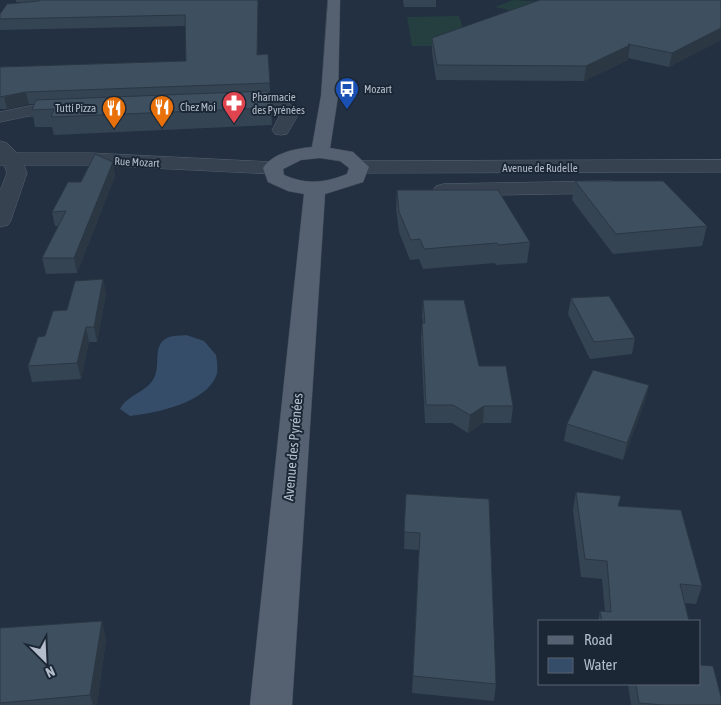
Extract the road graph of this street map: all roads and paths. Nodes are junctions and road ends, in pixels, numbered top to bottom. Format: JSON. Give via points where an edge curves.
{"nodes":[{"id":1,"x":334,"y":0,"type":"edge"},
{"id":2,"x":212,"y":104,"type":"edge"},
{"id":3,"x":87,"y":109,"type":"edge"},
{"id":4,"x":0,"y":117,"type":"edge"},
{"id":5,"x":281,"y":130,"type":"dead end"},
{"id":6,"x":320,"y":152,"type":"junction"},
{"id":7,"x":4,"y":155,"type":"edge"},
{"id":8,"x":721,"y":166,"type":"edge"},
{"id":9,"x":360,"y":167,"type":"junction"},
{"id":10,"x":273,"y":168,"type":"junction"},
{"id":11,"x":634,"y":180,"type":"junction"},
{"id":12,"x":314,"y":189,"type":"junction"},
{"id":13,"x":443,"y":190,"type":"edge"},
{"id":14,"x":0,"y":220,"type":"edge"},
{"id":15,"x":272,"y":705,"type":"edge"}],
"edges":[{"from":1,"to":6,"type":"main road","via":[[329,87]]},
{"from":2,"to":5,"type":"street","via":[[269,101],[284,107],[288,117]]},
{"from":3,"to":4,"type":"street","via":[[29,111]]},
{"from":6,"to":9,"type":"main road","via":[[346,156]]},
{"from":6,"to":10,"type":"main road","via":[[282,159]]},
{"from":7,"to":10,"type":"street","name":"Rue Mozart"},
{"from":7,"to":14,"type":"street","via":[[17,173]]},
{"from":8,"to":11,"type":"street","name":"Avenue de Rudelle"},
{"from":9,"to":11,"type":"street","name":"Avenue de Rudelle"},
{"from":9,"to":12,"type":"main road","via":[[356,178],[339,186]]},
{"from":10,"to":12,"type":"main road","via":[[275,178],[291,186]]},
{"from":11,"to":13,"type":"street"},
{"from":12,"to":15,"type":"main road","name":"Avenue des Pyrénées"}]}
